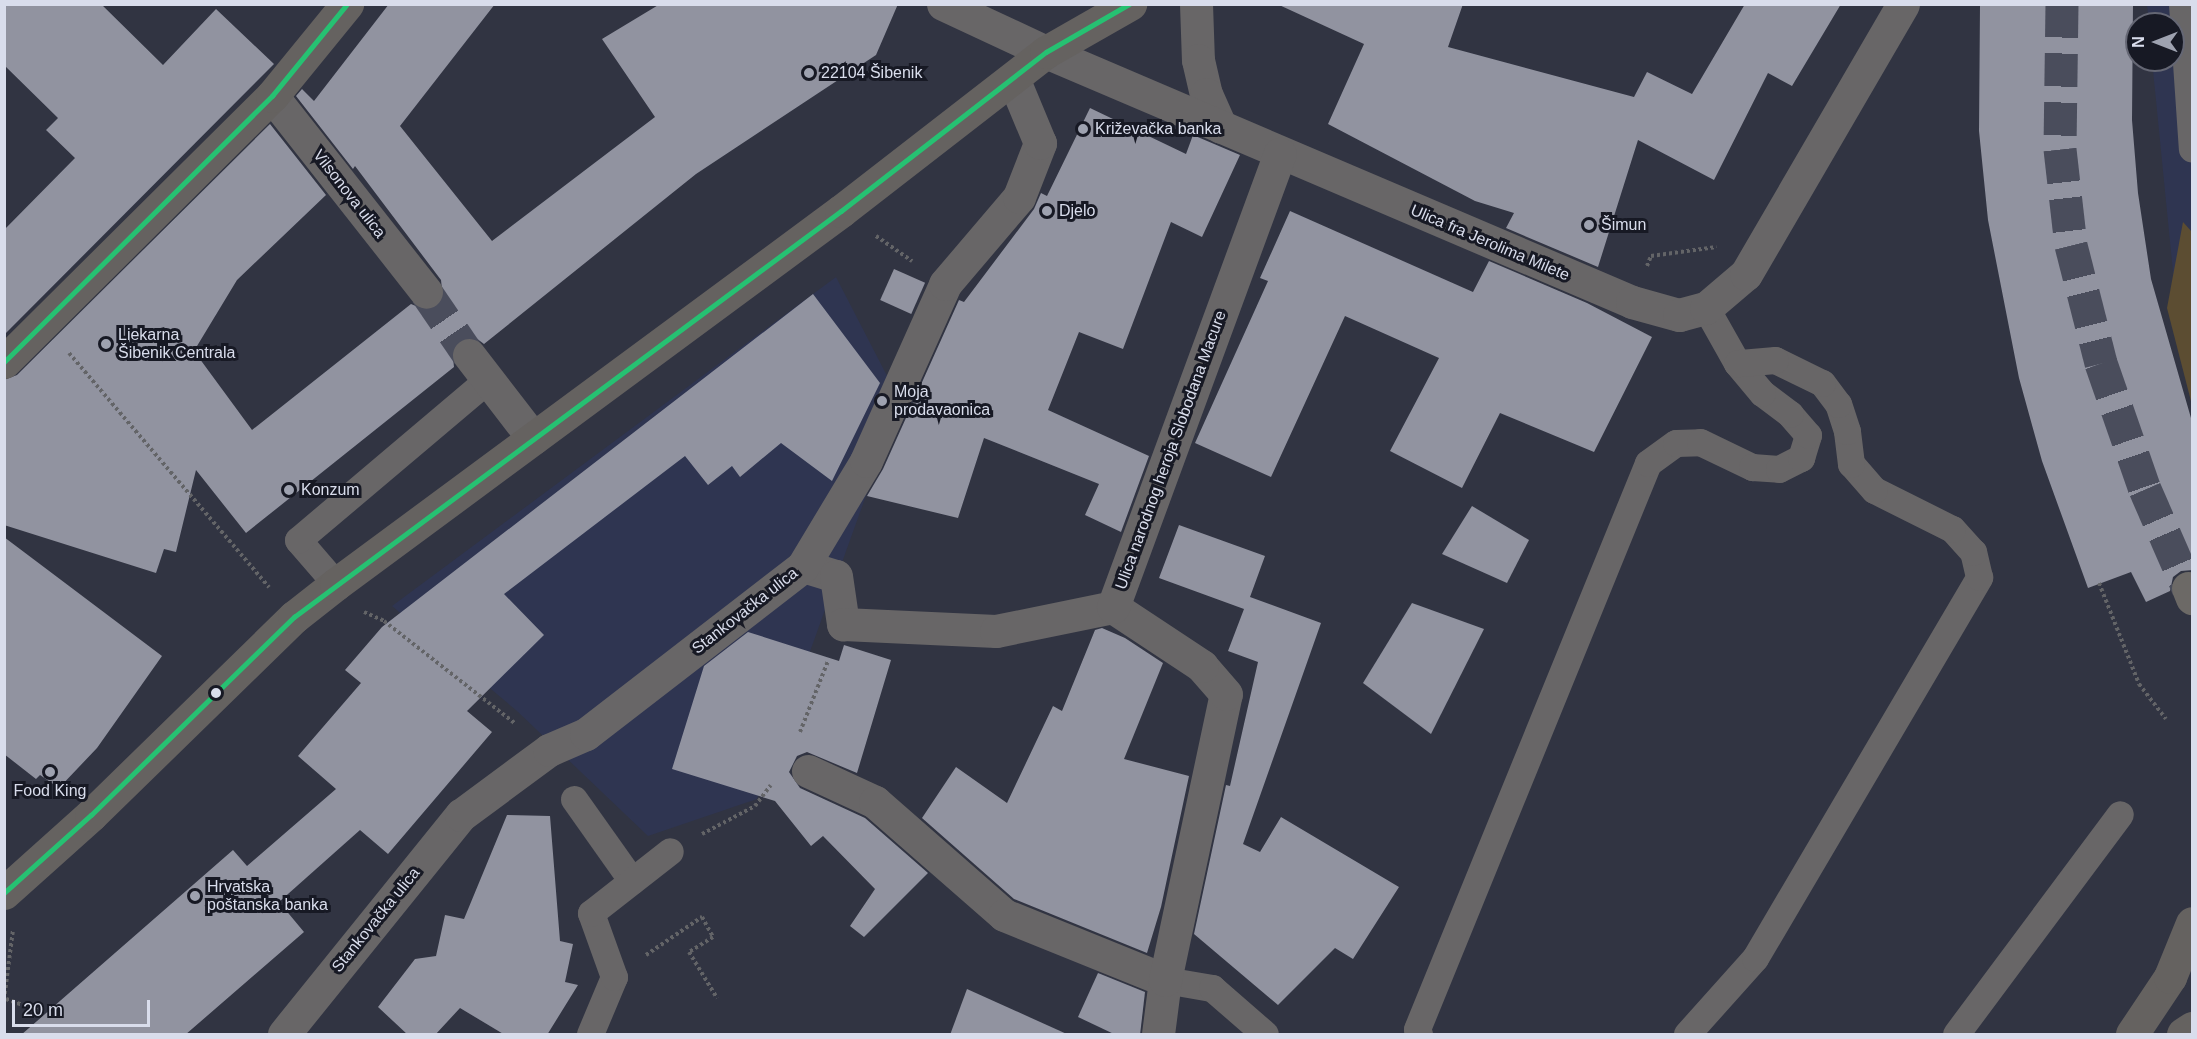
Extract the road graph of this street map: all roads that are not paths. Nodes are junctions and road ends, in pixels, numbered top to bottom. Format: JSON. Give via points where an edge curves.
{"nodes":[{"id":1,"x":348,"y":4,"type":"edge"},
{"id":2,"x":943,"y":4,"type":"edge"},
{"id":3,"x":1130,"y":4,"type":"edge"},
{"id":4,"x":1196,"y":4,"type":"edge"},
{"id":5,"x":1903,"y":4,"type":"edge"},
{"id":6,"x":2182,"y":4,"type":"edge"},
{"id":7,"x":1046,"y":52,"type":"junction"},
{"id":8,"x":1013,"y":78,"type":"junction"},
{"id":9,"x":272,"y":96,"type":"junction"},
{"id":10,"x":1221,"y":127,"type":"junction"},
{"id":11,"x":2193,"y":149,"type":"edge"},
{"id":12,"x":1280,"y":154,"type":"junction"},
{"id":13,"x":426,"y":292,"type":"tunnel mouth"},
{"id":14,"x":1706,"y":308,"type":"junction"},
{"id":15,"x":4,"y":362,"type":"edge"},
{"id":16,"x":1737,"y":363,"type":"junction"},
{"id":17,"x":478,"y":368,"type":"joint"},
{"id":18,"x":533,"y":438,"type":"junction"},
{"id":19,"x":803,"y":566,"type":"junction"},
{"id":20,"x":336,"y":584,"type":"junction"},
{"id":21,"x":1113,"y":607,"type":"junction"},
{"id":22,"x":802,"y":757,"type":"road end"},
{"id":23,"x":574,"y":799,"type":"dead end"},
{"id":24,"x":2120,"y":814,"type":"dead end"},
{"id":25,"x":670,"y":851,"type":"road end"},
{"id":26,"x":632,"y":881,"type":"junction"},
{"id":27,"x":12,"y":888,"type":"edge"},
{"id":28,"x":2193,"y":922,"type":"edge"},
{"id":29,"x":1165,"y":980,"type":"junction"},
{"id":30,"x":2193,"y":1028,"type":"edge"},
{"id":31,"x":589,"y":1033,"type":"edge"},
{"id":32,"x":284,"y":1035,"type":"edge"},
{"id":33,"x":1158,"y":1035,"type":"edge"},
{"id":34,"x":1265,"y":1035,"type":"edge"},
{"id":35,"x":1419,"y":1035,"type":"edge"},
{"id":36,"x":1687,"y":1035,"type":"edge"},
{"id":37,"x":1956,"y":1035,"type":"edge"},
{"id":38,"x":2132,"y":1035,"type":"edge"},
{"id":39,"x":2183,"y":1035,"type":"edge"}],
"edges":[{"from":1,"to":9,"type":"main road"},
{"from":2,"to":7,"type":"street","name":"Ulica fra Jerolima Milete"},
{"from":3,"to":7,"type":"main road"},
{"from":4,"to":10,"type":"street","via":[[1198,60],[1206,94]]},
{"from":5,"to":14,"type":"street","name":"Ulica fra Jerolima Milete","via":[[1752,265],[1725,295]]},
{"from":6,"to":11,"type":"lane"},
{"from":7,"to":8,"type":"main road"},
{"from":7,"to":10,"type":"street","name":"Ulica fra Jerolima Milete"},
{"from":8,"to":18,"type":"main road","via":[[841,211]]},
{"from":8,"to":19,"type":"street","name":"Stankovačka ulica","via":[[1040,143],[1019,197],[945,284],[866,461]]},
{"from":9,"to":13,"type":"street","name":"Vilsonova ulica"},
{"from":9,"to":15,"type":"main road"},
{"from":10,"to":12,"type":"street","name":"Ulica fra Jerolima Milete"},
{"from":12,"to":14,"type":"street","name":"Ulica fra Jerolima Milete","via":[[1632,302],[1680,315]]},
{"from":12,"to":21,"type":"street","name":"Ulica narodnog heroja Slobodana Macure"},
{"from":14,"to":16,"type":"lane"},
{"from":16,"to":35,"type":"lane","via":[[1762,393],[1790,414],[1808,435],[1802,458],[1779,469],[1752,467],[1700,442],[1676,443],[1648,463],[1417,1029]]},
{"from":16,"to":36,"type":"lane","via":[[1775,360],[1822,383],[1838,404],[1848,431],[1851,464],[1874,490],[1952,529],[1973,552],[1979,577],[1755,958]]},
{"from":17,"to":18,"type":"street"},
{"from":17,"to":20,"type":"lane","via":[[298,540]]},
{"from":18,"to":20,"type":"main road"},
{"from":19,"to":21,"type":"street","via":[[836,576],[843,624],[996,631]]},
{"from":19,"to":32,"type":"street","name":"Stankovačka ulica","via":[[586,734],[549,750],[460,815]]},
{"from":20,"to":27,"type":"main road","via":[[294,617]]},
{"from":21,"to":29,"type":"street","name":"Ulica narodnog heroja Slobodana Macure","via":[[1202,666],[1226,694]]},
{"from":22,"to":29,"type":"street","via":[[875,802],[1004,915]]},
{"from":23,"to":26,"type":"lane"},
{"from":24,"to":37,"type":"lane"},
{"from":25,"to":26,"type":"lane"},
{"from":26,"to":31,"type":"lane","via":[[591,913],[614,977]]},
{"from":28,"to":38,"type":"main road","via":[[2170,977]]},
{"from":29,"to":33,"type":"street","name":"Ulica narodnog heroja Slobodana Macure"},
{"from":29,"to":34,"type":"lane","via":[[1212,988]]},
{"from":30,"to":39,"type":"main road"}]}
